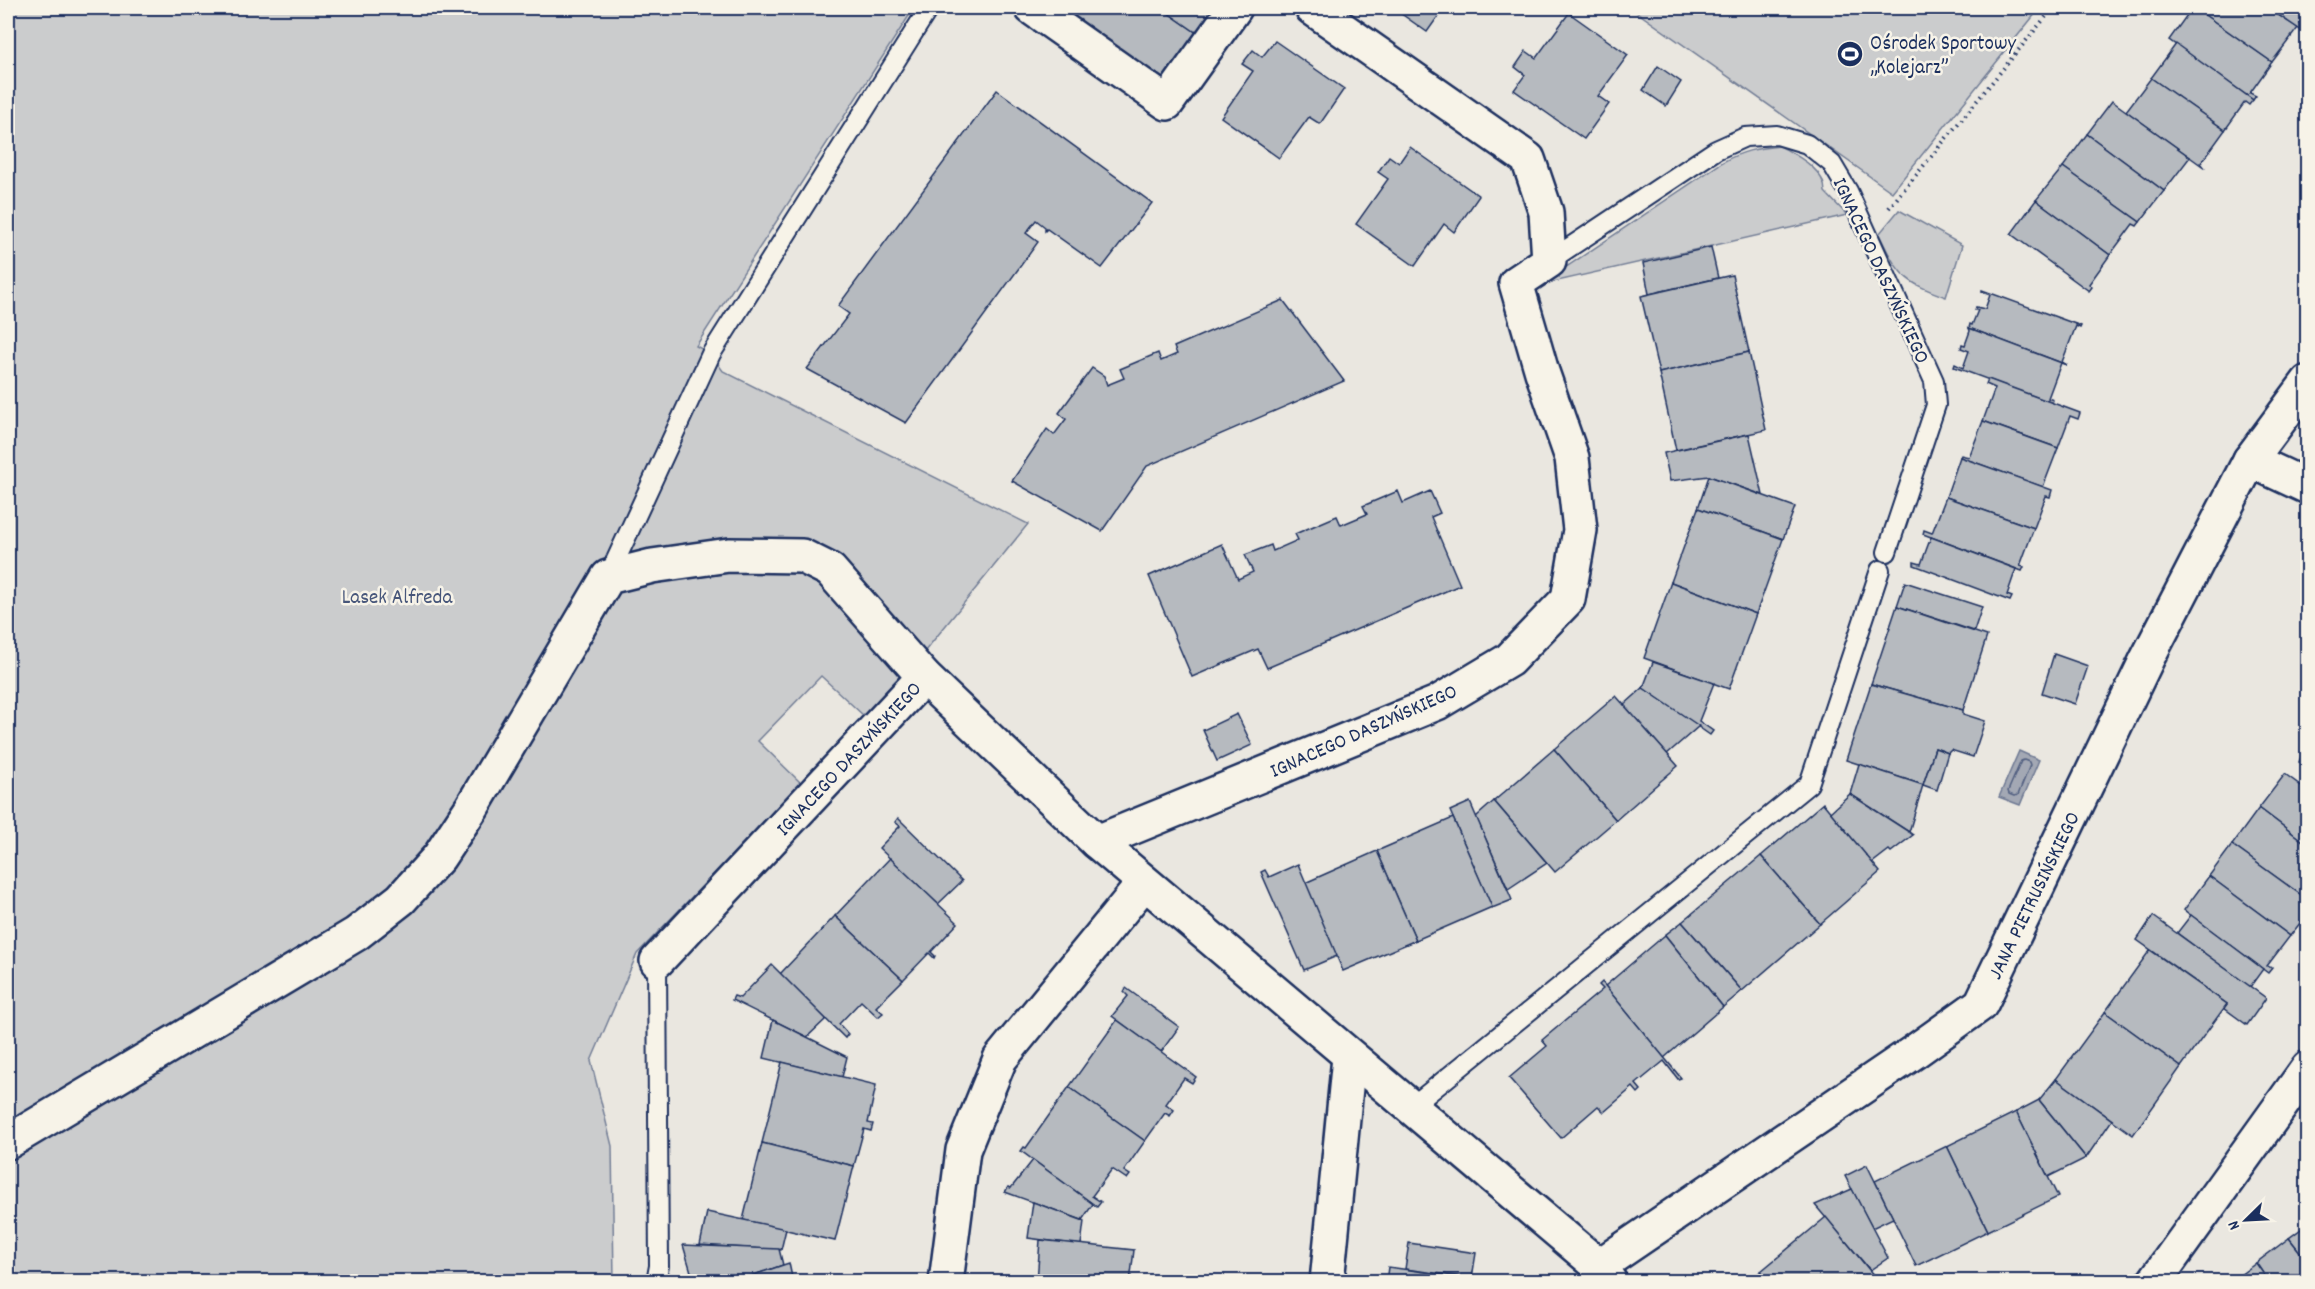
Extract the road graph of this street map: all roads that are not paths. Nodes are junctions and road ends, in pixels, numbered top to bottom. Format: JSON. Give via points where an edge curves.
{"nodes":[{"id":1,"x":929,"y":8,"type":"edge"},
{"id":2,"x":1032,"y":8,"type":"edge"},
{"id":3,"x":1235,"y":8,"type":"edge"},
{"id":4,"x":1312,"y":8,"type":"edge"},
{"id":5,"x":1549,"y":261,"type":"junction"},
{"id":6,"x":2307,"y":382,"type":"edge"},
{"id":7,"x":2250,"y":460,"type":"junction"},
{"id":8,"x":2307,"y":487,"type":"edge"},
{"id":9,"x":1887,"y":552,"type":"dead end"},
{"id":10,"x":1880,"y":570,"type":"dead end"},
{"id":11,"x":608,"y":577,"type":"junction"},
{"id":12,"x":924,"y":677,"type":"junction"},
{"id":13,"x":1097,"y":842,"type":"junction"},
{"id":14,"x":1144,"y":883,"type":"junction"},
{"id":15,"x":657,"y":961,"type":"joint"},
{"id":16,"x":1349,"y":1057,"type":"junction"},
{"id":17,"x":2307,"y":1068,"type":"edge"},
{"id":18,"x":1410,"y":1108,"type":"junction"},
{"id":19,"x":8,"y":1142,"type":"edge"},
{"id":20,"x":1605,"y":1274,"type":"edge"},
{"id":21,"x":656,"y":1281,"type":"edge"},
{"id":22,"x":946,"y":1281,"type":"edge"},
{"id":23,"x":1327,"y":1281,"type":"edge"},
{"id":24,"x":2154,"y":1281,"type":"edge"}],
"edges":[{"from":1,"to":11,"type":"lane","via":[[711,354]]},
{"from":2,"to":3,"type":"street","via":[[1167,104]]},
{"from":4,"to":5,"type":"street","via":[[1528,159],[1546,212]]},
{"from":5,"to":9,"type":"lane","name":"IGNACEGO DASZYŃSKIEGO","via":[[1716,150],[1745,137],[1776,135],[1807,144],[1832,164],[1934,381],[1936,405]]},
{"from":5,"to":13,"type":"street","name":"IGNACEGO DASZYŃSKIEGO","via":[[1516,283],[1572,458],[1580,530],[1568,599],[1509,660],[1437,703]]},
{"from":6,"to":7,"type":"street","name":"JANA PIETRUSIŃSKIEGO"},
{"from":7,"to":8,"type":"street"},
{"from":7,"to":20,"type":"street","name":"JANA PIETRUSIŃSKIEGO","via":[[2147,659],[1981,1004]]},
{"from":10,"to":18,"type":"lane","via":[[1809,784]]},
{"from":11,"to":12,"type":"street","via":[[729,555],[802,556],[830,570]]},
{"from":11,"to":19,"type":"street","via":[[472,807],[439,857],[401,899],[356,934]]},
{"from":12,"to":13,"type":"street","name":"IGNACEGO DASZYŃSKIEGO"},
{"from":12,"to":15,"type":"street","name":"IGNACEGO DASZYŃSKIEGO"},
{"from":13,"to":14,"type":"street","name":"IGNACEGO DASZYŃSKIEGO"},
{"from":14,"to":16,"type":"street","name":"IGNACEGO DASZYŃSKIEGO"},
{"from":14,"to":22,"type":"street","via":[[1000,1059],[963,1150]]},
{"from":15,"to":21,"type":"lane"},
{"from":16,"to":18,"type":"street","name":"IGNACEGO DASZYŃSKIEGO"},
{"from":16,"to":23,"type":"street"},
{"from":17,"to":24,"type":"street"},
{"from":18,"to":20,"type":"street","name":"IGNACEGO DASZYŃSKIEGO"}]}
